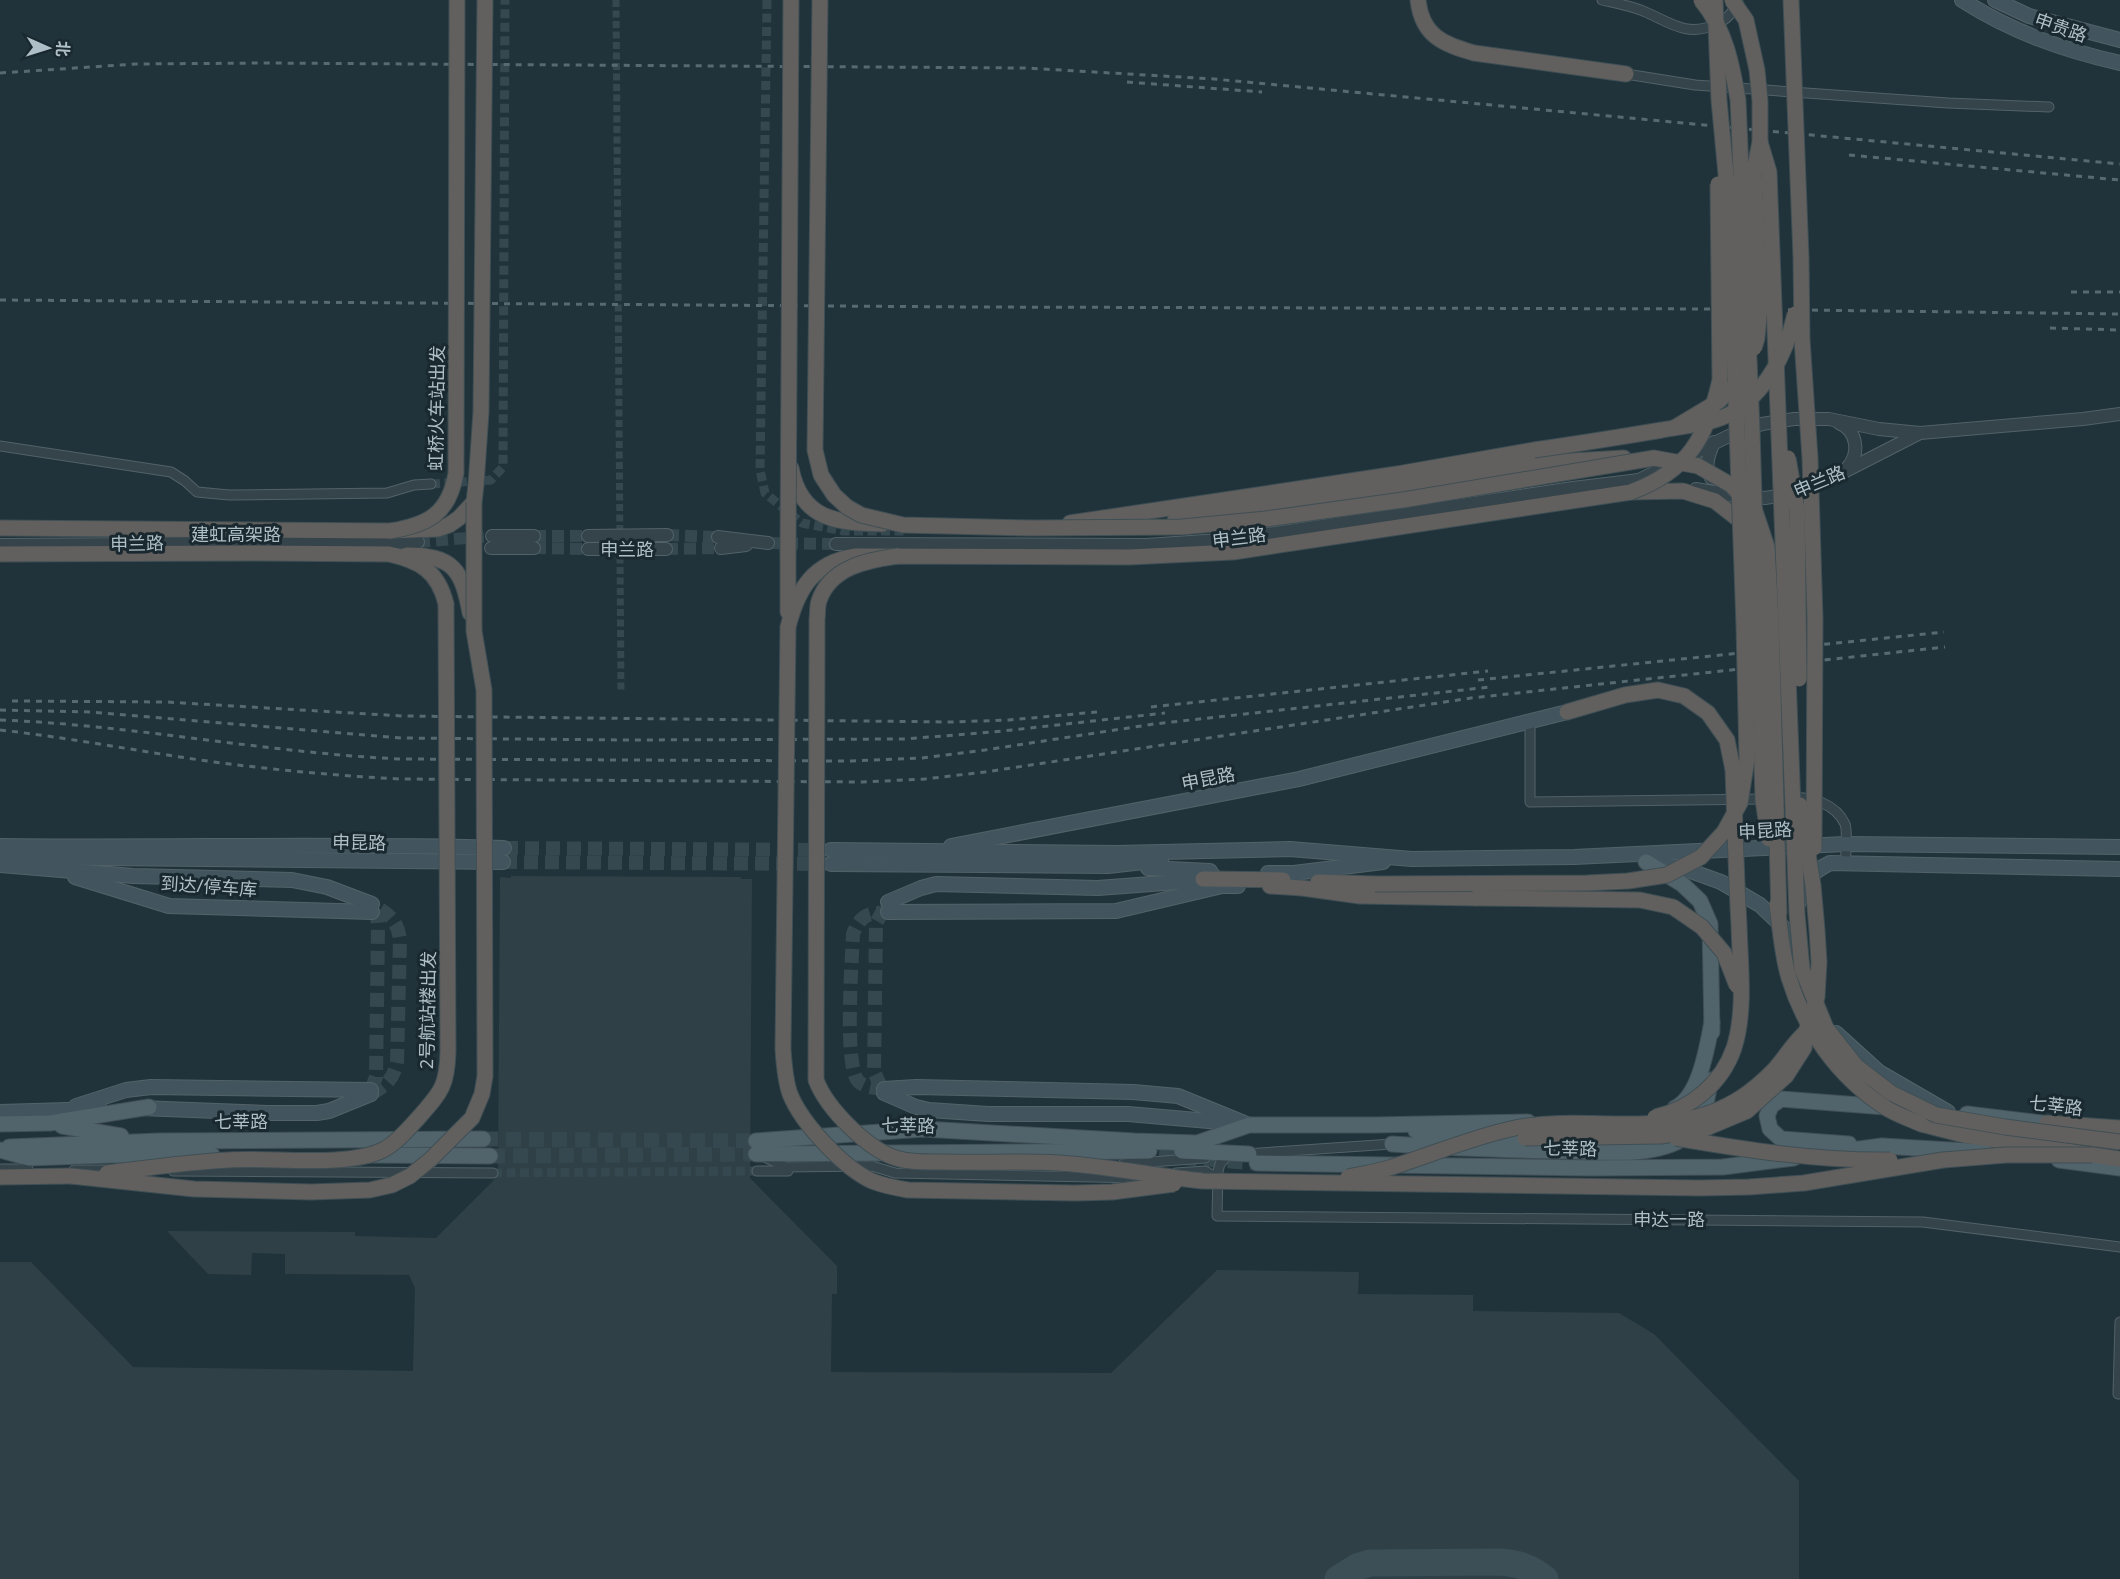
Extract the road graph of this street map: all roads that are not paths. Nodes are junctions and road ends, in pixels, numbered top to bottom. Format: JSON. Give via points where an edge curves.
{"nodes":[{"id":1,"x":457,"y":0,"type":"edge"},
{"id":2,"x":485,"y":0,"type":"edge"},
{"id":3,"x":791,"y":0,"type":"edge"},
{"id":4,"x":820,"y":0,"type":"edge"},
{"id":5,"x":1418,"y":0,"type":"edge"},
{"id":6,"x":1602,"y":0,"type":"edge"},
{"id":7,"x":1701,"y":0,"type":"edge"},
{"id":8,"x":1715,"y":0,"type":"edge"},
{"id":9,"x":1732,"y":0,"type":"edge"},
{"id":10,"x":1739,"y":0,"type":"edge"},
{"id":11,"x":1791,"y":0,"type":"edge"},
{"id":12,"x":1962,"y":0,"type":"edge"},
{"id":13,"x":1995,"y":0,"type":"edge"},
{"id":14,"x":1746,"y":20,"type":"junction"},
{"id":15,"x":2120,"y":40,"type":"edge"},
{"id":16,"x":2120,"y":63,"type":"edge"},
{"id":17,"x":1626,"y":74,"type":"joint"},
{"id":18,"x":1719,"y":100,"type":"junction"},
{"id":19,"x":2049,"y":107,"type":"dead end"},
{"id":20,"x":1760,"y":142,"type":"junction"},
{"id":21,"x":1801,"y":257,"type":"junction"},
{"id":22,"x":1777,"y":386,"type":"junction"},
{"id":23,"x":2120,"y":414,"type":"edge"},
{"id":24,"x":1829,"y":419,"type":"junction"},
{"id":25,"x":1674,"y":428,"type":"junction"},
{"id":26,"x":1920,"y":433,"type":"junction"},
{"id":27,"x":1597,"y":441,"type":"junction"},
{"id":28,"x":1714,"y":442,"type":"junction"},
{"id":29,"x":0,"y":446,"type":"edge"},
{"id":30,"x":789,"y":456,"type":"junction"},
{"id":31,"x":1654,"y":458,"type":"junction"},
{"id":32,"x":1535,"y":463,"type":"junction"},
{"id":33,"x":1845,"y":471,"type":"junction"},
{"id":34,"x":431,"y":484,"type":"tunnel mouth"},
{"id":35,"x":1635,"y":486,"type":"junction"},
{"id":36,"x":1730,"y":495,"type":"junction"},
{"id":37,"x":474,"y":502,"type":"junction"},
{"id":38,"x":1175,"y":520,"type":"dead end"},
{"id":39,"x":903,"y":525,"type":"junction"},
{"id":40,"x":0,"y":528,"type":"edge"},
{"id":41,"x":1032,"y":528,"type":"junction"},
{"id":42,"x":390,"y":531,"type":"junction"},
{"id":43,"x":667,"y":535,"type":"tunnel mouth"},
{"id":44,"x":588,"y":536,"type":"tunnel mouth"},
{"id":45,"x":418,"y":542,"type":"tunnel mouth"},
{"id":46,"x":492,"y":542,"type":"tunnel mouth"},
{"id":47,"x":534,"y":542,"type":"tunnel mouth"},
{"id":48,"x":719,"y":542,"type":"tunnel mouth"},
{"id":49,"x":768,"y":543,"type":"tunnel mouth"},
{"id":50,"x":836,"y":543,"type":"tunnel mouth"},
{"id":51,"x":0,"y":545,"type":"edge"},
{"id":52,"x":588,"y":549,"type":"tunnel mouth"},
{"id":53,"x":666,"y":549,"type":"tunnel mouth"},
{"id":54,"x":0,"y":554,"type":"edge"},
{"id":55,"x":389,"y":554,"type":"junction"},
{"id":56,"x":898,"y":556,"type":"junction"},
{"id":57,"x":446,"y":604,"type":"joint"},
{"id":58,"x":1787,"y":621,"type":"junction"},
{"id":59,"x":788,"y":627,"type":"junction"},
{"id":60,"x":474,"y":631,"type":"junction"},
{"id":61,"x":1567,"y":712,"type":"joint"},
{"id":62,"x":1530,"y":722,"type":"junction"},
{"id":63,"x":266,"y":844,"type":"junction"},
{"id":64,"x":1845,"y":844,"type":"junction"},
{"id":65,"x":0,"y":846,"type":"edge"},
{"id":66,"x":504,"y":848,"type":"tunnel mouth"},
{"id":67,"x":2120,"y":848,"type":"edge"},
{"id":68,"x":1201,"y":850,"type":"junction"},
{"id":69,"x":851,"y":851,"type":"junction"},
{"id":70,"x":0,"y":857,"type":"edge"},
{"id":71,"x":1574,"y":857,"type":"junction"},
{"id":72,"x":215,"y":858,"type":"junction"},
{"id":73,"x":1412,"y":859,"type":"junction"},
{"id":74,"x":503,"y":862,"type":"tunnel mouth"},
{"id":75,"x":1646,"y":862,"type":"junction"},
{"id":76,"x":1846,"y":862,"type":"junction"},
{"id":77,"x":0,"y":865,"type":"edge"},
{"id":78,"x":1108,"y":866,"type":"junction"},
{"id":79,"x":48,"y":869,"type":"junction"},
{"id":80,"x":2120,"y":869,"type":"edge"},
{"id":81,"x":1227,"y":872,"type":"junction"},
{"id":82,"x":1203,"y":879,"type":"junction"},
{"id":83,"x":1307,"y":882,"type":"junction"},
{"id":84,"x":1813,"y":885,"type":"junction"},
{"id":85,"x":1270,"y":886,"type":"junction"},
{"id":86,"x":1779,"y":914,"type":"junction"},
{"id":87,"x":1800,"y":964,"type":"junction"},
{"id":88,"x":1740,"y":995,"type":"junction"},
{"id":89,"x":1712,"y":1022,"type":"junction"},
{"id":90,"x":1806,"y":1032,"type":"junction"},
{"id":91,"x":149,"y":1107,"type":"joint"},
{"id":92,"x":1948,"y":1112,"type":"junction"},
{"id":93,"x":49,"y":1117,"type":"junction"},
{"id":94,"x":2120,"y":1120,"type":"edge"},
{"id":95,"x":2,"y":1121,"type":"edge"},
{"id":96,"x":2047,"y":1123,"type":"junction"},
{"id":97,"x":1629,"y":1124,"type":"junction"},
{"id":98,"x":1249,"y":1125,"type":"junction"},
{"id":99,"x":1374,"y":1125,"type":"junction"},
{"id":100,"x":2120,"y":1130,"type":"edge"},
{"id":101,"x":1446,"y":1136,"type":"junction"},
{"id":102,"x":1661,"y":1136,"type":"junction"},
{"id":103,"x":1525,"y":1138,"type":"joint"},
{"id":104,"x":483,"y":1139,"type":"tunnel mouth"},
{"id":105,"x":160,"y":1141,"type":"junction"},
{"id":106,"x":2120,"y":1142,"type":"edge"},
{"id":107,"x":1392,"y":1144,"type":"junction"},
{"id":108,"x":1882,"y":1146,"type":"junction"},
{"id":109,"x":756,"y":1147,"type":"junction"},
{"id":110,"x":1058,"y":1148,"type":"dead end"},
{"id":111,"x":0,"y":1149,"type":"edge"},
{"id":112,"x":2092,"y":1155,"type":"junction"},
{"id":113,"x":490,"y":1156,"type":"tunnel mouth"},
{"id":114,"x":1227,"y":1156,"type":"junction"},
{"id":115,"x":1253,"y":1159,"type":"junction"},
{"id":116,"x":2120,"y":1159,"type":"edge"},
{"id":117,"x":1943,"y":1160,"type":"junction"},
{"id":118,"x":1094,"y":1165,"type":"junction"},
{"id":119,"x":2120,"y":1168,"type":"edge"},
{"id":120,"x":0,"y":1169,"type":"edge"},
{"id":121,"x":926,"y":1169,"type":"dead end"},
{"id":122,"x":841,"y":1170,"type":"dead end"},
{"id":123,"x":757,"y":1171,"type":"tunnel mouth"},
{"id":124,"x":493,"y":1173,"type":"tunnel mouth"},
{"id":125,"x":71,"y":1176,"type":"junction"},
{"id":126,"x":0,"y":1177,"type":"edge"},
{"id":127,"x":1094,"y":1179,"type":"junction"},
{"id":128,"x":1203,"y":1181,"type":"junction"},
{"id":129,"x":1321,"y":1182,"type":"junction"},
{"id":130,"x":1217,"y":1188,"type":"junction"},
{"id":131,"x":2120,"y":1247,"type":"edge"},
{"id":132,"x":2120,"y":1322,"type":"edge"},
{"id":133,"x":2119,"y":1394,"type":"edge"}],
"edges":[{"from":1,"to":42,"type":"highway","name":"虹桥火车站出发","bridge":true,"via":[[456,473],[453,488],[440,511],[420,524]]},
{"from":2,"to":37,"type":"highway","bridge":true,"via":[[481,412]]},
{"from":3,"to":30,"type":"highway","bridge":true},
{"from":4,"to":39,"type":"highway","bridge":true,"via":[[817,461],[827,485],[847,507],[874,519]]},
{"from":5,"to":17,"type":"highway","via":[[1420,16],[1430,32],[1451,46],[1474,53]]},
{"from":6,"to":10,"type":"street","via":[[1685,29],[1702,30],[1722,22]]},
{"from":7,"to":86,"type":"highway","bridge":true,"via":[[1731,59],[1738,100],[1764,800]]},
{"from":8,"to":18,"type":"highway","bridge":true},
{"from":9,"to":14,"type":"highway","bridge":true},
{"from":10,"to":14,"type":"highway","bridge":true},
{"from":11,"to":21,"type":"highway","bridge":true},
{"from":12,"to":16,"type":"main road","name":"申贵路","via":[[2041,41]]},
{"from":13,"to":15,"type":"main road","name":"申贵路","via":[[2029,16]]},
{"from":14,"to":20,"type":"highway","bridge":true,"via":[[1757,70]]},
{"from":17,"to":19,"type":"street","via":[[1695,85]]},
{"from":18,"to":35,"type":"highway","bridge":true,"via":[[1720,380],[1713,411],[1699,441],[1667,475],[1650,485]]},
{"from":18,"to":83,"type":"highway","bridge":true,"via":[[1728,206],[1744,626],[1747,759],[1740,803],[1724,832],[1701,857],[1667,875],[1587,883]]},
{"from":20,"to":22,"type":"highway","bridge":true,"via":[[1769,172]]},
{"from":20,"to":25,"type":"highway","bridge":true,"via":[[1754,171],[1760,307],[1750,363],[1736,385],[1719,401]]},
{"from":21,"to":25,"type":"highway","bridge":true,"via":[[1799,296],[1790,335],[1769,379],[1740,408],[1713,421]]},
{"from":21,"to":84,"type":"highway","bridge":true,"via":[[1815,618]]},
{"from":22,"to":58,"type":"highway","bridge":true},
{"from":22,"to":84,"type":"highway","bridge":true,"via":[[1797,510],[1800,804]]},
{"from":23,"to":26,"type":"street","name":"申兰路"},
{"from":24,"to":26,"type":"street","name":"申兰路"},
{"from":24,"to":28,"type":"street","name":"申兰路","via":[[1762,424]]},
{"from":24,"to":33,"type":"street","via":[[1852,433],[1857,448],[1854,461]]},
{"from":25,"to":27,"type":"highway","bridge":true},
{"from":26,"to":33,"type":"street","name":"申兰路"},
{"from":27,"to":32,"type":"highway","bridge":true},
{"from":27,"to":41,"type":"highway","bridge":true},
{"from":28,"to":35,"type":"street","name":"申兰路"},
{"from":28,"to":36,"type":"street","via":[[1707,471],[1716,487]]},
{"from":29,"to":34,"type":"street","via":[[171,472],[197,492],[229,495],[387,493]]},
{"from":30,"to":39,"type":"highway","bridge":true,"via":[[796,489],[820,515],[855,523]]},
{"from":30,"to":59,"type":"highway","bridge":true},
{"from":31,"to":32,"type":"highway","bridge":true},
{"from":31,"to":41,"type":"highway","bridge":true,"via":[[1266,519],[1182,527]]},
{"from":31,"to":86,"type":"highway","bridge":true,"via":[[1698,466],[1731,485],[1755,511],[1767,547]]},
{"from":32,"to":38,"type":"highway","via":[[1400,488]]},
{"from":33,"to":36,"type":"street","name":"申兰路","via":[[1791,494],[1765,498]]},
{"from":35,"to":36,"type":"street","name":"申兰路"},
{"from":35,"to":50,"type":"street","name":"申兰路","via":[[1573,488],[1235,539],[1146,545]]},
{"from":35,"to":56,"type":"highway","via":[[1233,552],[1128,557]]},
{"from":35,"to":58,"type":"highway","bridge":true,"via":[[1683,491],[1715,501],[1744,522],[1776,573]]},
{"from":37,"to":42,"type":"highway","bridge":true,"via":[[459,518],[438,529]]},
{"from":37,"to":60,"type":"highway","bridge":true},
{"from":39,"to":41,"type":"highway","bridge":true},
{"from":40,"to":42,"type":"highway","name":"虹桥火车站出发"},
{"from":43,"to":44,"type":"street"},
{"from":45,"to":51,"type":"street","name":"申兰路"},
{"from":46,"to":47,"type":"street"},
{"from":48,"to":49,"type":"street"},
{"from":52,"to":53,"type":"street","name":"申兰路"},
{"from":54,"to":55,"type":"highway","name":"建虹高架路"},
{"from":55,"to":57,"type":"highway","name":"建虹高架路","via":[[429,571],[443,591]]},
{"from":55,"to":60,"type":"highway","bridge":true,"via":[[435,557],[452,566],[467,596]]},
{"from":56,"to":59,"type":"highway","bridge":true,"via":[[856,556],[825,566],[799,593]]},
{"from":56,"to":128,"type":"highway","bridge":true,"via":[[863,562],[848,569],[825,588],[819,601],[815,1049],[816,1080],[821,1093],[862,1136],[900,1160],[1057,1163]]},
{"from":57,"to":125,"type":"highway","name":"2号航站楼出发","bridge":true,"via":[[448,1052],[443,1088],[395,1140],[371,1155],[345,1159],[231,1160]]},
{"from":58,"to":106,"type":"highway","bridge":true,"via":[[1802,969],[1826,1028],[1856,1066],[1891,1093],[1936,1115]]},
{"from":59,"to":128,"type":"highway","bridge":true,"via":[[783,1048],[789,1092],[803,1119],[856,1171],[888,1187],[1075,1193]]},
{"from":60,"to":125,"type":"highway","bridge":true,"via":[[484,690],[485,1076],[472,1118],[410,1176],[370,1190],[194,1190]]},
{"from":61,"to":62,"type":"main road","name":"申昆路"},
{"from":61,"to":88,"type":"highway","bridge":true,"via":[[1658,690],[1684,696],[1708,713],[1727,740],[1733,770]]},
{"from":62,"to":64,"type":"street","via":[[1530,802],[1797,798],[1819,801],[1836,812],[1846,825]]},
{"from":62,"to":69,"type":"main road","name":"申昆路","via":[[1299,779],[949,847]]},
{"from":63,"to":65,"type":"main road","name":"申昆路"},
{"from":63,"to":66,"type":"main road","name":"申昆路"},
{"from":63,"to":72,"type":"main road","name":"申昆路"},
{"from":64,"to":67,"type":"main road","name":"申昆路"},
{"from":64,"to":71,"type":"main road","name":"申昆路"},
{"from":64,"to":76,"type":"street"},
{"from":68,"to":69,"type":"main road","name":"申昆路"},
{"from":68,"to":73,"type":"main road","name":"申昆路","via":[[1290,849]]},
{"from":68,"to":78,"type":"main road","name":"申昆路","via":[[1177,859]]},
{"from":69,"to":78,"type":"main road","name":"申昆路","via":[[831,857]]},
{"from":70,"to":72,"type":"main road","name":"申昆路"},
{"from":71,"to":73,"type":"main road","name":"申昆路"},
{"from":71,"to":75,"type":"main road"},
{"from":72,"to":74,"type":"main road","name":"申昆路"},
{"from":73,"to":81,"type":"main road","name":"申昆路","via":[[1294,873]]},
{"from":75,"to":87,"type":"main road","via":[[1685,869],[1721,882],[1760,905],[1786,930]]},
{"from":75,"to":89,"type":"main road","via":[[1682,884],[1700,901],[1710,924]]},
{"from":76,"to":80,"type":"main road"},
{"from":76,"to":87,"type":"main road","via":[[1830,863],[1815,870],[1801,890],[1797,923]]},
{"from":77,"to":79,"type":"main road","name":"到达/停车库"},
{"from":78,"to":81,"type":"main road"},
{"from":79,"to":79,"type":"main road","name":"到达/停车库","via":[[133,876],[292,880],[327,887],[372,908],[170,906]]},
{"from":81,"to":82,"type":"main road","name":"申昆路"},
{"from":82,"to":83,"type":"highway"},
{"from":82,"to":85,"type":"main road","name":"申昆路","via":[[1098,888],[936,884],[888,907],[1116,911],[1222,886]]},
{"from":83,"to":85,"type":"highway"},
{"from":84,"to":90,"type":"highway","bridge":true,"via":[[1819,962],[1817,997]]},
{"from":85,"to":88,"type":"highway","bridge":true,"via":[[1360,896],[1640,900],[1673,907],[1702,927],[1724,953]]},
{"from":86,"to":112,"type":"highway","bridge":true,"via":[[1789,976],[1802,1012],[1824,1050],[1855,1085],[1885,1108],[1921,1124],[1964,1135]]},
{"from":87,"to":92,"type":"main road","via":[[1812,999],[1838,1035],[1880,1072]]},
{"from":88,"to":97,"type":"highway","bridge":true,"via":[[1740,1021],[1720,1076],[1696,1100],[1669,1114]]},
{"from":89,"to":99,"type":"main road","via":[[1703,1066],[1691,1090],[1681,1105],[1661,1114],[1631,1121]]},
{"from":89,"to":107,"type":"main road","via":[[1713,1062],[1700,1118],[1686,1137],[1661,1148],[1631,1152],[1486,1150]]},
{"from":90,"to":97,"type":"highway","bridge":true,"via":[[1773,1070],[1742,1097],[1700,1118],[1659,1125]]},
{"from":90,"to":102,"type":"highway","bridge":true,"via":[[1804,1048],[1786,1076],[1747,1111],[1704,1129]]},
{"from":91,"to":93,"type":"main road"},
{"from":91,"to":93,"type":"main road","via":[[316,1113],[371,1092],[151,1087],[126,1090]]},
{"from":92,"to":96,"type":"main road","name":"七莘路"},
{"from":92,"to":108,"type":"main road","name":"七莘路","via":[[1781,1099],[1771,1106],[1767,1116],[1770,1129],[1781,1139]]},
{"from":93,"to":95,"type":"main road"},
{"from":93,"to":105,"type":"main road","via":[[111,1135]]},
{"from":94,"to":96,"type":"main road","name":"七莘路"},
{"from":96,"to":100,"type":"highway"},
{"from":97,"to":129,"type":"highway","bridge":true,"via":[[1516,1128],[1386,1169]]},
{"from":98,"to":98,"type":"main road","via":[[1128,1114],[929,1110],[884,1091],[916,1087],[1178,1096]]},
{"from":98,"to":99,"type":"main road"},
{"from":98,"to":109,"type":"main road","via":[[1197,1143],[923,1130]]},
{"from":99,"to":101,"type":"main road"},
{"from":101,"to":103,"type":"main road"},
{"from":101,"to":107,"type":"main road"},
{"from":102,"to":103,"type":"highway","bridge":true},
{"from":102,"to":117,"type":"highway","bridge":true,"via":[[1852,1161]]},
{"from":104,"to":105,"type":"main road","name":"七莘路"},
{"from":105,"to":111,"type":"main road","name":"七莘路"},
{"from":107,"to":115,"type":"street"},
{"from":108,"to":115,"type":"main road","name":"七莘路","via":[[1723,1167],[1591,1168]]},
{"from":108,"to":119,"type":"main road","name":"七莘路","via":[[2007,1153]]},
{"from":109,"to":110,"type":"main road","name":"七莘路"},
{"from":109,"to":115,"type":"main road","name":"七莘路","via":[[1182,1151]]},
{"from":109,"to":127,"type":"street","via":[[784,1167],[872,1166],[895,1173]]},
{"from":111,"to":113,"type":"main road","via":[[29,1158]]},
{"from":112,"to":116,"type":"highway"},
{"from":112,"to":117,"type":"highway","bridge":true},
{"from":114,"to":115,"type":"street"},
{"from":114,"to":118,"type":"street"},
{"from":114,"to":130,"type":"street","via":[[1220,1164]]},
{"from":117,"to":129,"type":"highway","bridge":true,"via":[[1804,1183],[1749,1187]]},
{"from":118,"to":121,"type":"street","via":[[1021,1170]]},
{"from":118,"to":127,"type":"street"},
{"from":120,"to":124,"type":"street"},
{"from":122,"to":123,"type":"street"},
{"from":125,"to":126,"type":"highway","name":"2号航站楼出发"},
{"from":127,"to":130,"type":"street","via":[[1139,1179],[1204,1171],[1212,1175]]},
{"from":128,"to":129,"type":"highway","bridge":true},
{"from":130,"to":131,"type":"street","name":"申达一路","via":[[1217,1216],[1923,1222]]},
{"from":132,"to":133,"type":"street"}]}
